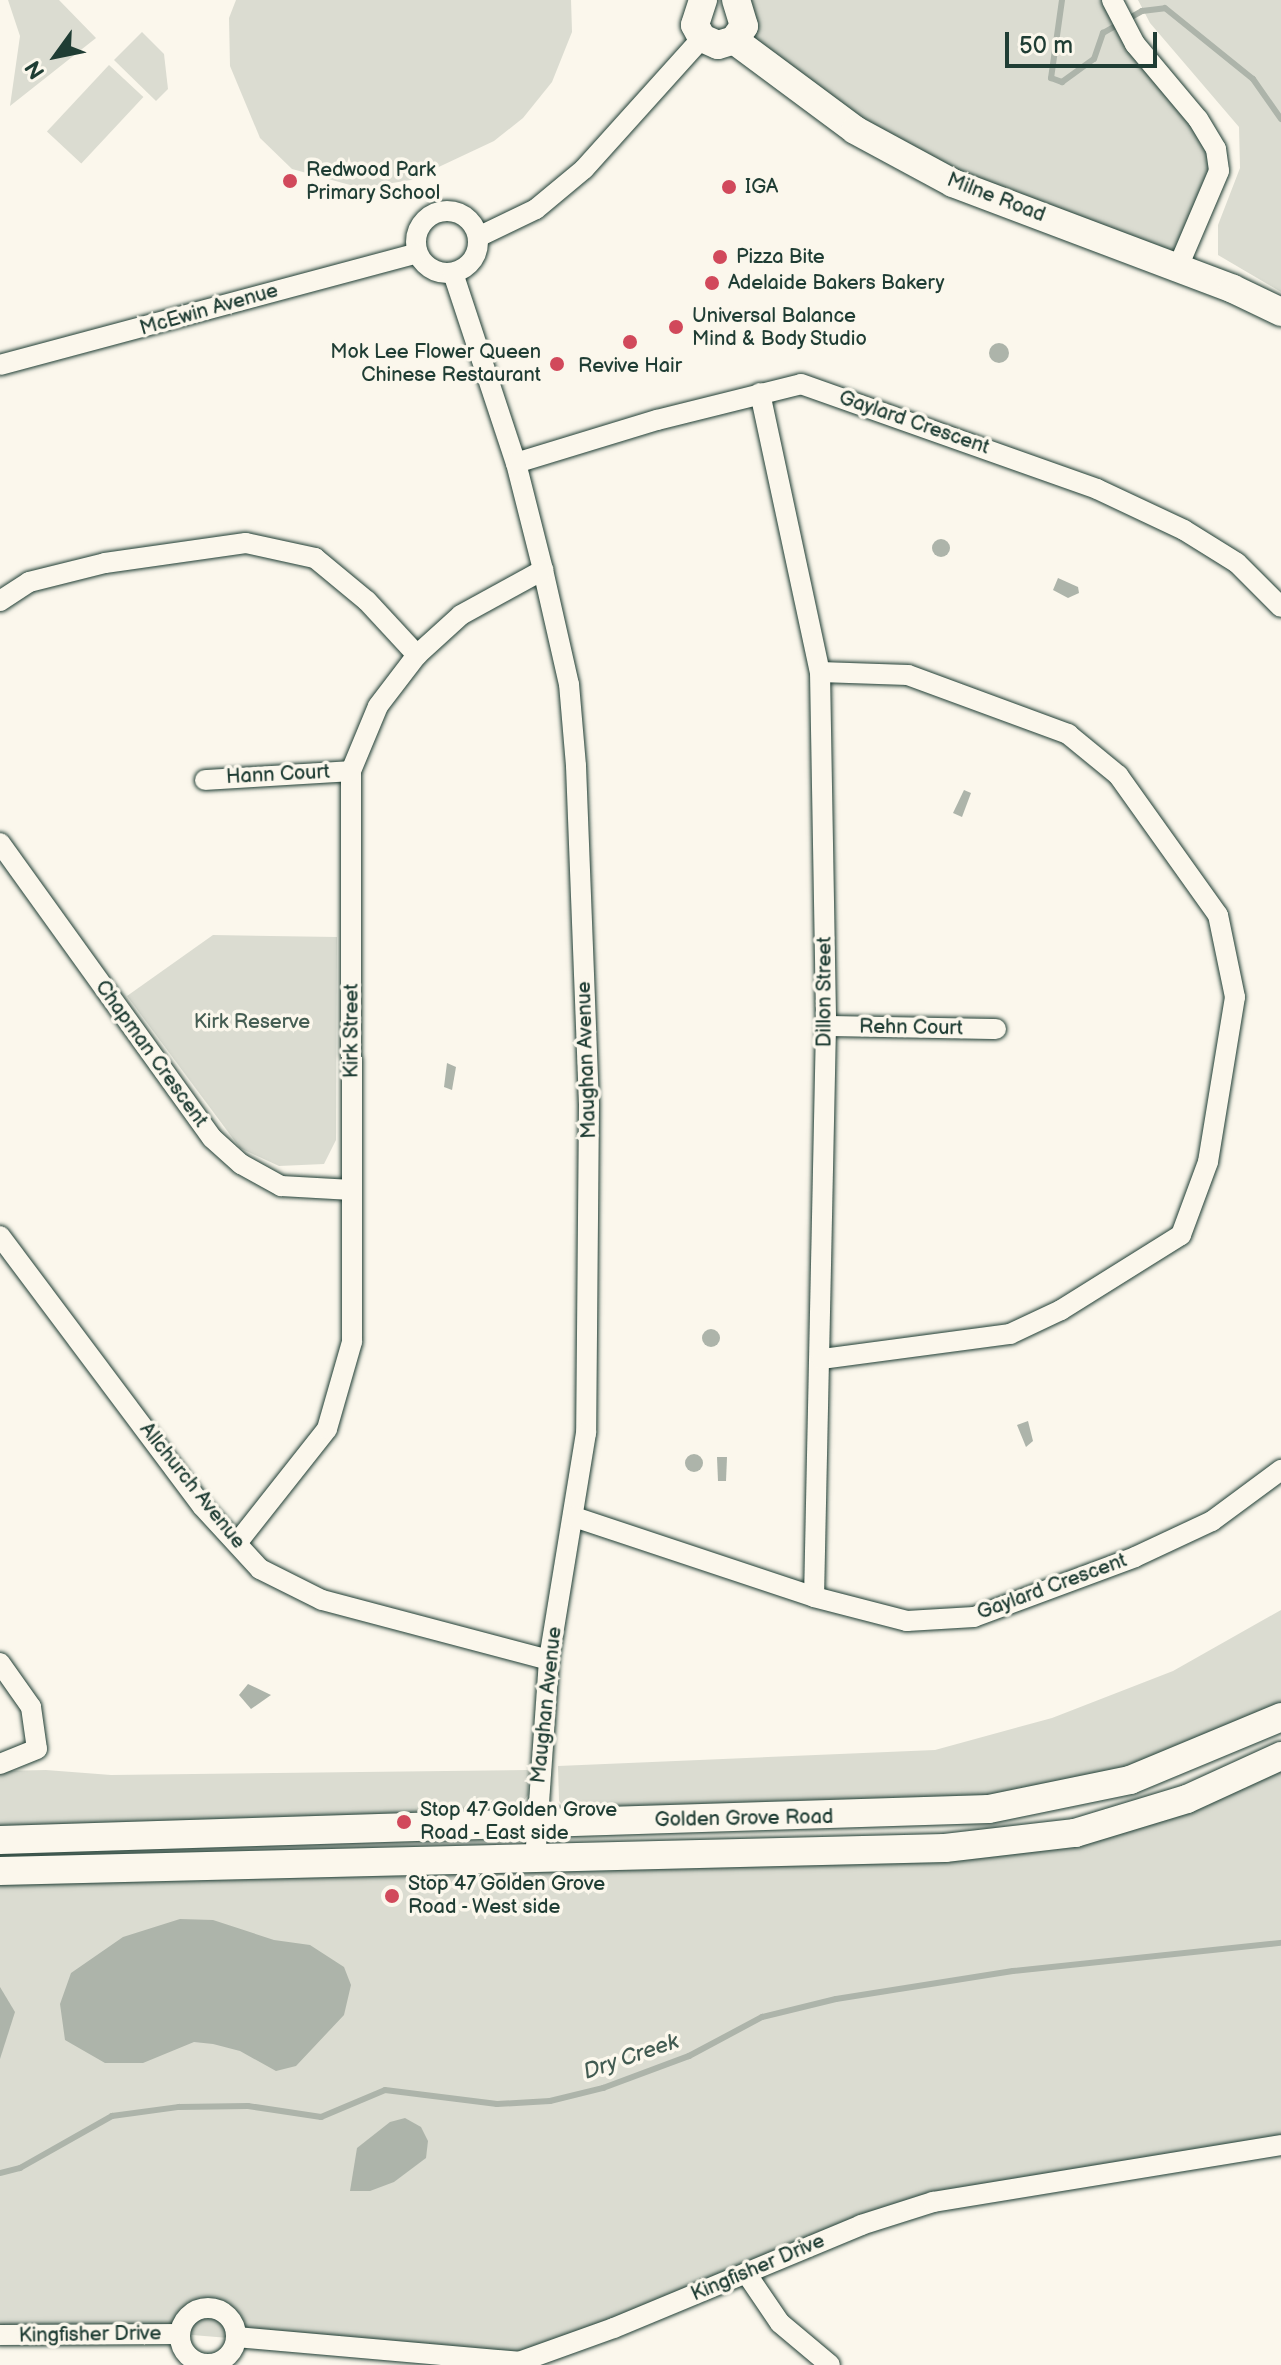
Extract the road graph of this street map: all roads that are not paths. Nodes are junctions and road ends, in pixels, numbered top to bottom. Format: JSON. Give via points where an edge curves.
{"nodes":[{"id":1,"x":736,"y":0,"type":"edge"},
{"id":2,"x":699,"y":1,"type":"edge"},
{"id":3,"x":1113,"y":4,"type":"edge"},
{"id":4,"x":702,"y":38,"type":"junction"},
{"id":5,"x":734,"y":40,"type":"junction"},
{"id":6,"x":478,"y":237,"type":"junction"},
{"id":7,"x":417,"y":253,"type":"junction"},
{"id":8,"x":1178,"y":267,"type":"junction"},
{"id":9,"x":453,"y":273,"type":"junction"},
{"id":10,"x":1281,"y":312,"type":"edge"},
{"id":11,"x":0,"y":365,"type":"edge"},
{"id":12,"x":760,"y":393,"type":"junction"},
{"id":13,"x":516,"y":463,"type":"junction"},
{"id":14,"x":543,"y":570,"type":"junction"},
{"id":15,"x":0,"y":601,"type":"edge"},
{"id":16,"x":1281,"y":607,"type":"edge"},
{"id":17,"x":417,"y":655,"type":"junction"},
{"id":18,"x":820,"y":672,"type":"junction"},
{"id":19,"x":351,"y":771,"type":"junction"},
{"id":20,"x":205,"y":780,"type":"dead end"},
{"id":21,"x":0,"y":843,"type":"edge"},
{"id":22,"x":826,"y":1026,"type":"junction"},
{"id":23,"x":996,"y":1029,"type":"dead end"},
{"id":24,"x":352,"y":1190,"type":"junction"},
{"id":25,"x":0,"y":1236,"type":"edge"},
{"id":26,"x":822,"y":1359,"type":"junction"},
{"id":27,"x":1281,"y":1470,"type":"edge"},
{"id":28,"x":574,"y":1517,"type":"junction"},
{"id":29,"x":237,"y":1543,"type":"junction"},
{"id":30,"x":814,"y":1597,"type":"junction"},
{"id":31,"x":549,"y":1660,"type":"junction"},
{"id":32,"x":0,"y":1663,"type":"edge"},
{"id":33,"x":1281,"y":1717,"type":"edge"},
{"id":34,"x":1281,"y":1756,"type":"edge"},
{"id":35,"x":0,"y":1764,"type":"edge"},
{"id":36,"x":536,"y":1824,"type":"junction"},
{"id":37,"x":0,"y":1840,"type":"edge"},
{"id":38,"x":535,"y":1861,"type":"junction"},
{"id":39,"x":0,"y":1871,"type":"edge"},
{"id":40,"x":1281,"y":2145,"type":"edge"},
{"id":41,"x":746,"y":2273,"type":"junction"},
{"id":42,"x":180,"y":2334,"type":"junction"},
{"id":43,"x":0,"y":2335,"type":"edge"},
{"id":44,"x":236,"y":2337,"type":"junction"},
{"id":45,"x":207,"y":2364,"type":"edge"},
{"id":46,"x":519,"y":2364,"type":"edge"},
{"id":47,"x":830,"y":2365,"type":"edge"}],
"edges":[{"from":1,"to":5,"type":"main road","via":[[745,17]]},
{"from":2,"to":4,"type":"main road","via":[[694,18]]},
{"from":3,"to":8,"type":"street","via":[[1135,44],[1216,149],[1219,171]]},
{"from":4,"to":5,"type":"main road","via":[[718,45]]},
{"from":4,"to":6,"type":"street","via":[[584,169],[536,209]]},
{"from":5,"to":8,"type":"main road","name":"Milne Road","via":[[800,93],[896,154],[953,183]]},
{"from":6,"to":7,"type":"street","via":[[468,218],[439,212],[422,223]]},
{"from":6,"to":9,"type":"street","via":[[470,264]]},
{"from":7,"to":9,"type":"street","via":[[435,272]]},
{"from":7,"to":11,"type":"street","name":"McEwin Avenue"},
{"from":8,"to":10,"type":"main road","name":"Milne Road"},
{"from":9,"to":13,"type":"street","name":"Maughan Avenue"},
{"from":12,"to":13,"type":"street","name":"Gaylard Crescent"},
{"from":12,"to":16,"type":"street","name":"Gaylard Crescent","via":[[801,384],[1097,489],[1184,530],[1237,563]]},
{"from":12,"to":18,"type":"street","name":"Dillon Street"},
{"from":13,"to":14,"type":"street","name":"Maughan Avenue"},
{"from":14,"to":17,"type":"street","name":"Kirk Street","via":[[461,615]]},
{"from":14,"to":28,"type":"street","name":"Maughan Avenue","via":[[569,684],[589,1104],[586,1433]]},
{"from":15,"to":17,"type":"street","via":[[29,582],[105,563],[246,543],[315,558],[367,601]]},
{"from":17,"to":19,"type":"street","name":"Kirk Street","via":[[378,706]]},
{"from":18,"to":22,"type":"street","name":"Dillon Street"},
{"from":18,"to":26,"type":"street","via":[[908,675],[1068,734],[1118,775],[1218,915],[1235,997],[1208,1162],[1181,1235],[1061,1310],[1010,1334]]},
{"from":19,"to":20,"type":"street","name":"Hann Court"},
{"from":19,"to":24,"type":"street","name":"Kirk Street"},
{"from":21,"to":24,"type":"street","name":"Chapman Crescent","via":[[212,1138],[241,1164],[281,1186]]},
{"from":22,"to":23,"type":"street","name":"Rehn Court"},
{"from":22,"to":26,"type":"street","name":"Dillon Street"},
{"from":24,"to":29,"type":"street","name":"Kirk Street","via":[[352,1342],[327,1429]]},
{"from":25,"to":29,"type":"street","name":"Allchurch Avenue","via":[[202,1506]]},
{"from":26,"to":30,"type":"street","name":"Dillon Street"},
{"from":27,"to":30,"type":"street","name":"Gaylard Crescent","via":[[1212,1521],[1135,1557],[974,1617],[907,1621]]},
{"from":28,"to":30,"type":"street","name":"Gaylard Crescent"},
{"from":28,"to":31,"type":"street","name":"Maughan Avenue"},
{"from":29,"to":31,"type":"street","name":"Allchurch Avenue","via":[[260,1569],[322,1600]]},
{"from":31,"to":36,"type":"street","name":"Maughan Avenue"},
{"from":32,"to":35,"type":"street","via":[[31,1707],[37,1749]]},
{"from":33,"to":36,"type":"main road","name":"Golden Grove Road","via":[[1130,1780],[989,1809]]},
{"from":34,"to":38,"type":"main road","name":"Golden Grove Road","via":[[1187,1799],[1075,1833],[945,1848]]},
{"from":36,"to":37,"type":"main road","name":"Golden Grove Road"},
{"from":36,"to":38,"type":"street","name":"Maughan Avenue"},
{"from":38,"to":39,"type":"main road","name":"Golden Grove Road"},
{"from":40,"to":41,"type":"street","name":"Kingfisher Drive","via":[[933,2202],[861,2225]]},
{"from":41,"to":46,"type":"street","name":"Kingfisher Drive"},
{"from":41,"to":47,"type":"street","via":[[780,2323]]},
{"from":42,"to":43,"type":"street","name":"Kingfisher Drive"},
{"from":42,"to":44,"type":"street","via":[[188,2316],[204,2308],[223,2312]]},
{"from":42,"to":45,"type":"street","via":[[190,2358]]},
{"from":44,"to":45,"type":"street","via":[[224,2360]]},
{"from":44,"to":46,"type":"street","name":"Kingfisher Drive"}]}
